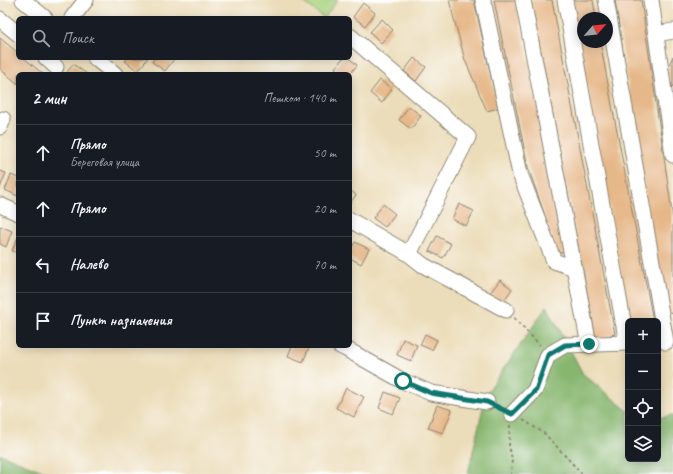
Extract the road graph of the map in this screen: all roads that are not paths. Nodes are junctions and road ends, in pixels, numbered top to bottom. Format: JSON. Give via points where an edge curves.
{"nodes":[{"id":1,"x":23,"y":0,"type":"edge"},
{"id":2,"x":86,"y":0,"type":"edge"},
{"id":3,"x":483,"y":0,"type":"edge"},
{"id":4,"x":523,"y":0,"type":"edge"},
{"id":5,"x":565,"y":0,"type":"edge"},
{"id":6,"x":606,"y":0,"type":"edge"},
{"id":7,"x":651,"y":0,"type":"edge"},
{"id":8,"x":43,"y":16,"type":"edge"},
{"id":9,"x":74,"y":16,"type":"edge"},
{"id":10,"x":0,"y":19,"type":"edge"},
{"id":11,"x":16,"y":32,"type":"edge"},
{"id":12,"x":673,"y":32,"type":"edge"},
{"id":13,"x":656,"y":34,"type":"junction"},
{"id":14,"x":352,"y":38,"type":"edge"},
{"id":15,"x":98,"y":60,"type":"edge"},
{"id":16,"x":112,"y":72,"type":"edge"},
{"id":17,"x":669,"y":103,"type":"edge"},
{"id":18,"x":673,"y":152,"type":"edge"},
{"id":19,"x":0,"y":205,"type":"edge"},
{"id":20,"x":16,"y":212,"type":"edge"},
{"id":21,"x":352,"y":221,"type":"edge"},
{"id":22,"x":409,"y":254,"type":"junction"},
{"id":23,"x":574,"y":268,"type":"junction"},
{"id":24,"x":506,"y":310,"type":"road end"},
{"id":25,"x":625,"y":332,"type":"edge"},
{"id":26,"x":666,"y":341,"type":"edge"},
{"id":27,"x":625,"y":343,"type":"edge"},
{"id":28,"x":589,"y":344,"type":"junction"},
{"id":29,"x":346,"y":348,"type":"edge"},
{"id":30,"x":487,"y":402,"type":"dead end"},
{"id":31,"x":512,"y":414,"type":"road end"}],
"edges":[{"from":1,"to":8,"type":"street"},
{"from":2,"to":9,"type":"street"},
{"from":3,"to":23,"type":"street","via":[[520,174],[554,261]]},
{"from":4,"to":23,"type":"street"},
{"from":5,"to":25,"type":"street"},
{"from":6,"to":26,"type":"street"},
{"from":7,"to":13,"type":"street"},
{"from":10,"to":11,"type":"street"},
{"from":12,"to":13,"type":"street"},
{"from":13,"to":17,"type":"street"},
{"from":14,"to":22,"type":"street","via":[[468,137]]},
{"from":15,"to":16,"type":"street"},
{"from":17,"to":18,"type":"street"},
{"from":19,"to":20,"type":"street"},
{"from":21,"to":22,"type":"street"},
{"from":22,"to":24,"type":"street"},
{"from":23,"to":28,"type":"street"},
{"from":27,"to":28,"type":"street"},
{"from":28,"to":31,"type":"street","via":[[565,345],[548,355],[536,390]]},
{"from":29,"to":30,"type":"street","via":[[403,381],[431,393]]}]}
